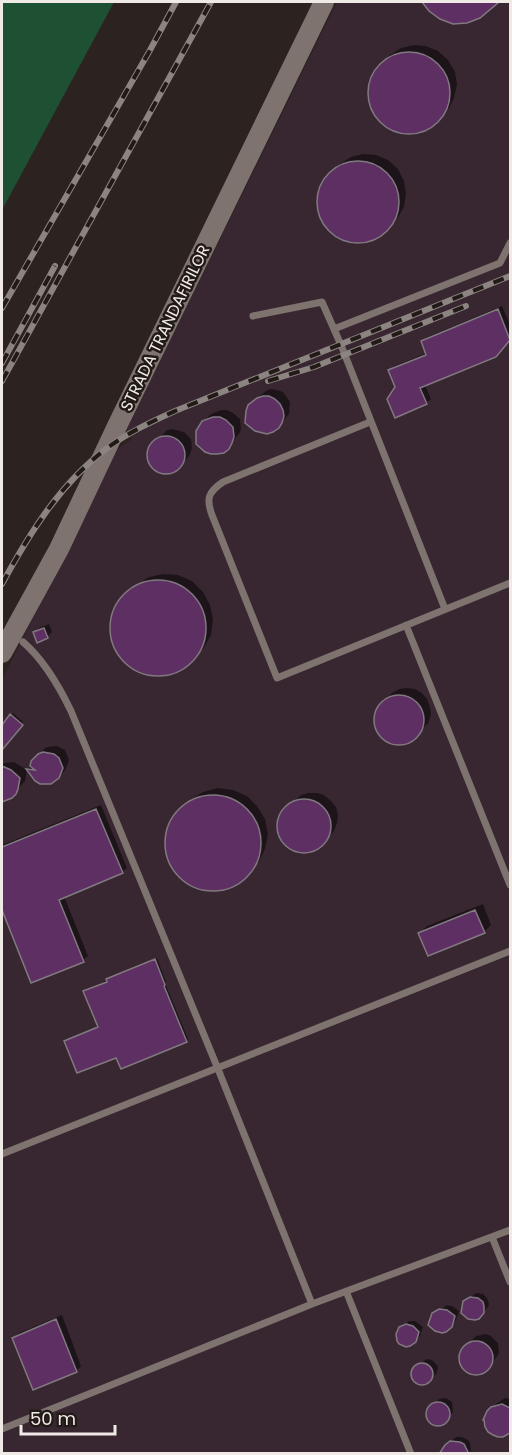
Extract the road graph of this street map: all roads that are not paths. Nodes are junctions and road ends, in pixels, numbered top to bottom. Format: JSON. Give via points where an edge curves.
{"nodes":[{"id":1,"x":324,"y":2,"type":"edge"},
{"id":2,"x":510,"y":243,"type":"edge"},
{"id":3,"x":253,"y":316,"type":"dead end"},
{"id":4,"x":334,"y":329,"type":"junction"},
{"id":5,"x":370,"y":422,"type":"junction"},
{"id":6,"x":510,"y":584,"type":"edge"},
{"id":7,"x":445,"y":609,"type":"junction"},
{"id":8,"x":406,"y":625,"type":"junction"},
{"id":9,"x":23,"y":642,"type":"dead end"},
{"id":10,"x":2,"y":653,"type":"edge"},
{"id":11,"x":510,"y":885,"type":"edge"},
{"id":12,"x":510,"y":951,"type":"edge"},
{"id":13,"x":218,"y":1069,"type":"junction"},
{"id":14,"x":2,"y":1154,"type":"edge"},
{"id":15,"x":510,"y":1230,"type":"edge"},
{"id":16,"x":492,"y":1237,"type":"junction"},
{"id":17,"x":510,"y":1282,"type":"edge"},
{"id":18,"x":346,"y":1291,"type":"junction"},
{"id":19,"x":312,"y":1304,"type":"junction"},
{"id":20,"x":2,"y":1429,"type":"edge"},
{"id":21,"x":411,"y":1454,"type":"edge"}],
"edges":[{"from":1,"to":10,"type":"main road","name":"STRADA TRANDAFIRILOR","via":[[59,549]]},
{"from":2,"to":4,"type":"lane","via":[[500,263]]},
{"from":3,"to":4,"type":"lane","via":[[322,302]]},
{"from":4,"to":5,"type":"lane"},
{"from":5,"to":7,"type":"lane"},
{"from":5,"to":8,"type":"lane","via":[[223,482],[210,494],[209,507],[277,678]]},
{"from":6,"to":7,"type":"lane"},
{"from":7,"to":8,"type":"lane"},
{"from":8,"to":11,"type":"lane"},
{"from":9,"to":13,"type":"lane","via":[[37,655],[71,711]]},
{"from":12,"to":13,"type":"lane"},
{"from":13,"to":14,"type":"lane"},
{"from":13,"to":19,"type":"lane"},
{"from":15,"to":16,"type":"lane"},
{"from":16,"to":17,"type":"lane"},
{"from":16,"to":18,"type":"lane"},
{"from":18,"to":19,"type":"lane"},
{"from":18,"to":21,"type":"lane"},
{"from":19,"to":20,"type":"lane"}]}
